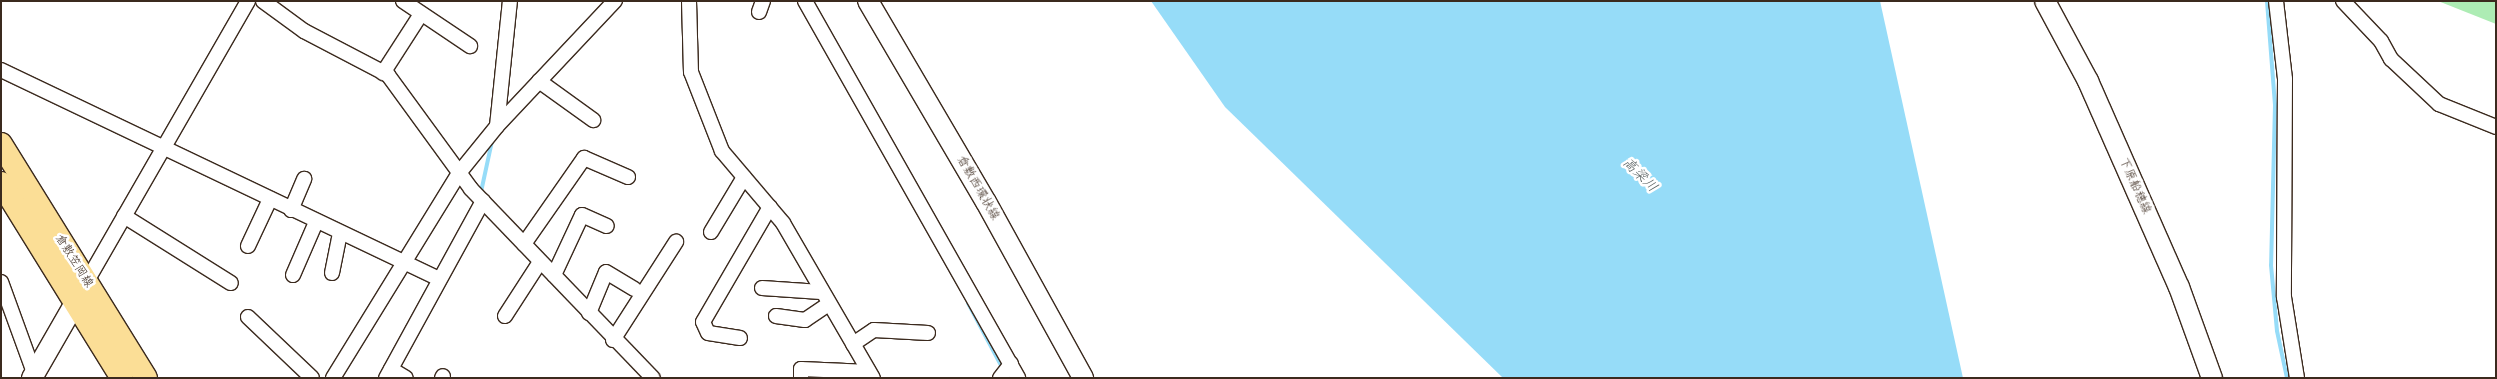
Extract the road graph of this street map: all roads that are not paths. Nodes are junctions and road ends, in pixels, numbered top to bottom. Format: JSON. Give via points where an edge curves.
{"nodes":[{"id":1,"x":248,"y":1,"type":"edge"},
{"id":2,"x":263,"y":1,"type":"edge"},
{"id":3,"x":403,"y":1,"type":"edge"},
{"id":4,"x":510,"y":1,"type":"edge"},
{"id":5,"x":615,"y":1,"type":"edge"},
{"id":6,"x":689,"y":1,"type":"edge"},
{"id":7,"x":805,"y":1,"type":"edge"},
{"id":8,"x":868,"y":1,"type":"edge"},
{"id":9,"x":2044,"y":1,"type":"edge"},
{"id":10,"x":2276,"y":1,"type":"edge"},
{"id":11,"x":2343,"y":1,"type":"edge"},
{"id":12,"x":281,"y":7,"type":"edge"},
{"id":13,"x":422,"y":14,"type":"junction"},
{"id":14,"x":470,"y":46,"type":"dead end"},
{"id":15,"x":1,"y":70,"type":"edge"},
{"id":16,"x":383,"y":73,"type":"junction"},
{"id":17,"x":539,"y":81,"type":"junction"},
{"id":18,"x":593,"y":120,"type":"dead end"},
{"id":19,"x":497,"y":126,"type":"junction"},
{"id":20,"x":2496,"y":127,"type":"edge"},
{"id":21,"x":1,"y":144,"type":"edge"},
{"id":22,"x":164,"y":147,"type":"junction"},
{"id":23,"x":459,"y":173,"type":"junction"},
{"id":24,"x":628,"y":177,"type":"dead end"},
{"id":25,"x":744,"y":177,"type":"junction"},
{"id":26,"x":304,"y":180,"type":"dead end"},
{"id":27,"x":1,"y":183,"type":"edge"},
{"id":28,"x":270,"y":199,"type":"junction"},
{"id":29,"x":483,"y":201,"type":"junction"},
{"id":30,"x":770,"y":207,"type":"junction"},
{"id":31,"x":291,"y":210,"type":"junction"},
{"id":32,"x":124,"y":216,"type":"junction"},
{"id":33,"x":316,"y":222,"type":"junction"},
{"id":34,"x":607,"y":226,"type":"dead end"},
{"id":35,"x":711,"y":232,"type":"dead end"},
{"id":36,"x":340,"y":233,"type":"junction"},
{"id":37,"x":525,"y":242,"type":"junction"},
{"id":38,"x":676,"y":242,"type":"dead end"},
{"id":39,"x":248,"y":246,"type":"dead end"},
{"id":40,"x":540,"y":262,"type":"junction"},
{"id":41,"x":404,"y":264,"type":"junction"},
{"id":42,"x":332,"y":272,"type":"dead end"},
{"id":43,"x":293,"y":275,"type":"dead end"},
{"id":44,"x":554,"y":275,"type":"junction"},
{"id":45,"x":439,"y":279,"type":"junction"},
{"id":46,"x":87,"y":281,"type":"junction"},
{"id":47,"x":1,"y":282,"type":"edge"},
{"id":48,"x":231,"y":283,"type":"dead end"},
{"id":49,"x":762,"y":288,"type":"dead end"},
{"id":50,"x":634,"y":289,"type":"dead end"},
{"id":51,"x":825,"y":298,"type":"junction"},
{"id":52,"x":76,"y":304,"type":"junction"},
{"id":53,"x":589,"y":313,"type":"junction"},
{"id":54,"x":505,"y":316,"type":"dead end"},
{"id":55,"x":776,"y":316,"type":"dead end"},
{"id":56,"x":248,"y":317,"type":"dead end"},
{"id":57,"x":928,"y":333,"type":"dead end"},
{"id":58,"x":615,"y":337,"type":"junction"},
{"id":59,"x":740,"y":338,"type":"dead end"},
{"id":60,"x":853,"y":344,"type":"junction"},
{"id":61,"x":1005,"y":371,"type":"edge"},
{"id":62,"x":388,"y":373,"type":"edge"},
{"id":63,"x":871,"y":375,"type":"edge"},
{"id":64,"x":34,"y":376,"type":"edge"},
{"id":65,"x":122,"y":378,"type":"edge"},
{"id":66,"x":146,"y":378,"type":"edge"},
{"id":67,"x":312,"y":378,"type":"edge"},
{"id":68,"x":333,"y":378,"type":"edge"},
{"id":69,"x":406,"y":378,"type":"edge"},
{"id":70,"x":653,"y":378,"type":"edge"},
{"id":71,"x":801,"y":378,"type":"edge"},
{"id":72,"x":1018,"y":378,"type":"edge"},
{"id":73,"x":1083,"y":378,"type":"edge"},
{"id":74,"x":2212,"y":378,"type":"edge"},
{"id":75,"x":2297,"y":378,"type":"edge"}],
"edges":[{"from":1,"to":22,"type":"street"},
{"from":2,"to":12,"type":"street"},
{"from":3,"to":13,"type":"street"},
{"from":4,"to":19,"type":"street"},
{"from":5,"to":17,"type":"street"},
{"from":6,"to":25,"type":"street","via":[[691,72],[722,151]]},
{"from":7,"to":61,"type":"street"},
{"from":8,"to":73,"type":"main road","name":"倉敷西環状線","via":[[986,202]]},
{"from":9,"to":74,"type":"main road","name":"下原船穂線","via":[[2088,80],[2179,287]]},
{"from":10,"to":75,"type":"street","via":[[2285,80],[2284,297]]},
{"from":11,"to":20,"type":"street","via":[[2381,41],[2391,59],[2439,104]]},
{"from":12,"to":16,"type":"street"},
{"from":13,"to":14,"type":"street"},
{"from":13,"to":16,"type":"street"},
{"from":15,"to":22,"type":"street"},
{"from":16,"to":23,"type":"street","via":[[402,90]]},
{"from":17,"to":18,"type":"street"},
{"from":17,"to":19,"type":"street"},
{"from":19,"to":23,"type":"street"},
{"from":21,"to":46,"type":"main road","name":"倉敷笠岡線"},
{"from":22,"to":28,"type":"street"},
{"from":22,"to":32,"type":"street"},
{"from":23,"to":29,"type":"street"},
{"from":23,"to":41,"type":"street"},
{"from":24,"to":37,"type":"street","via":[[584,158]]},
{"from":25,"to":30,"type":"street"},
{"from":25,"to":35,"type":"street"},
{"from":26,"to":31,"type":"street"},
{"from":27,"to":52,"type":"main road","name":"倉敷笠岡線"},
{"from":28,"to":31,"type":"street"},
{"from":28,"to":39,"type":"street"},
{"from":29,"to":37,"type":"street"},
{"from":29,"to":45,"type":"street"},
{"from":30,"to":51,"type":"street"},
{"from":30,"to":59,"type":"street","via":[[703,322],[708,333]]},
{"from":31,"to":33,"type":"street"},
{"from":32,"to":46,"type":"street"},
{"from":32,"to":48,"type":"street"},
{"from":33,"to":36,"type":"street"},
{"from":33,"to":43,"type":"street"},
{"from":34,"to":44,"type":"street","via":[[582,215]]},
{"from":36,"to":41,"type":"street"},
{"from":36,"to":42,"type":"street"},
{"from":37,"to":40,"type":"street"},
{"from":38,"to":58,"type":"street"},
{"from":40,"to":44,"type":"street"},
{"from":40,"to":54,"type":"street"},
{"from":41,"to":45,"type":"street"},
{"from":41,"to":68,"type":"street"},
{"from":44,"to":53,"type":"street"},
{"from":45,"to":62,"type":"street"},
{"from":46,"to":52,"type":"main road"},
{"from":46,"to":66,"type":"main road","name":"倉敷笠岡線"},
{"from":47,"to":64,"type":"street"},
{"from":49,"to":51,"type":"street"},
{"from":50,"to":53,"type":"street","via":[[606,272]]},
{"from":51,"to":55,"type":"street","via":[[805,320]]},
{"from":51,"to":60,"type":"street"},
{"from":52,"to":64,"type":"main road"},
{"from":52,"to":65,"type":"main road","name":"倉敷笠岡線"},
{"from":53,"to":58,"type":"street"},
{"from":56,"to":67,"type":"street"},
{"from":57,"to":60,"type":"street","via":[[874,330]]},
{"from":58,"to":70,"type":"street"},
{"from":60,"to":63,"type":"street"},
{"from":61,"to":72,"type":"street"},
{"from":62,"to":69,"type":"street"},
{"from":63,"to":71,"type":"street","via":[[801,369]]}]}
